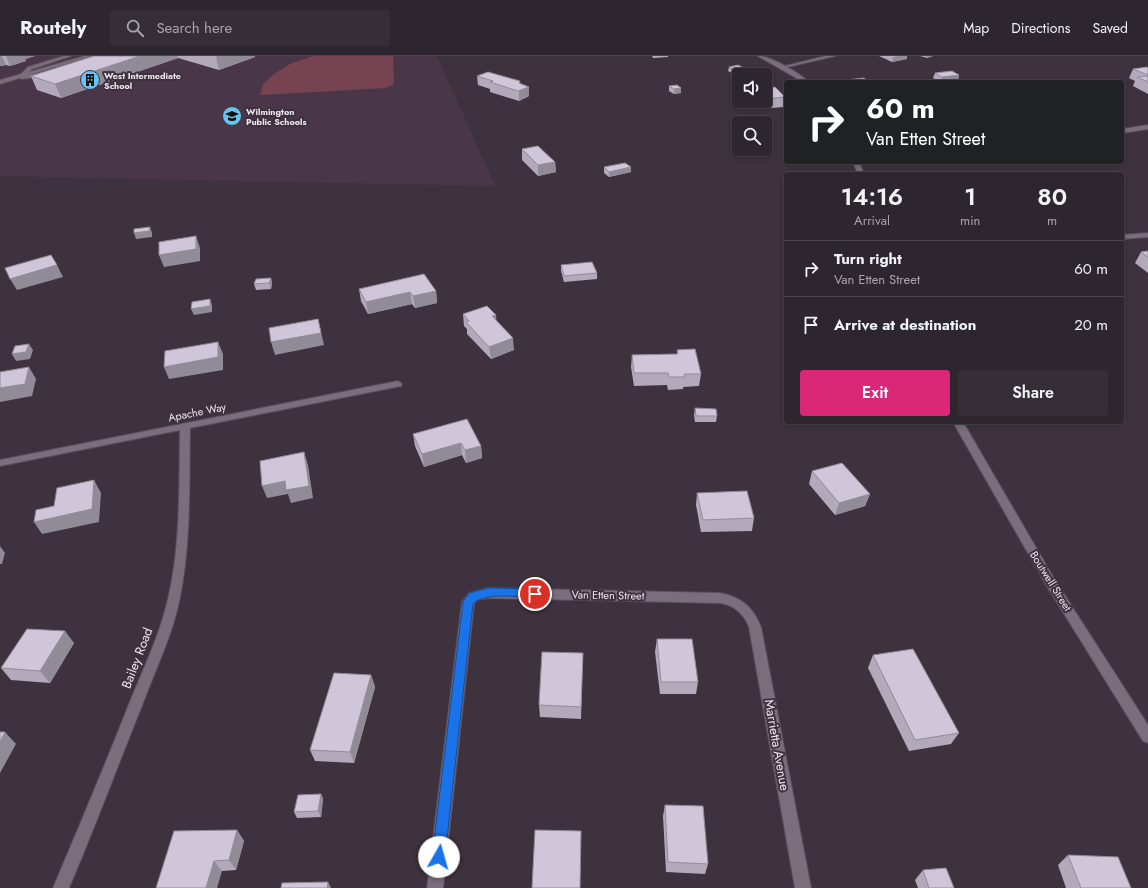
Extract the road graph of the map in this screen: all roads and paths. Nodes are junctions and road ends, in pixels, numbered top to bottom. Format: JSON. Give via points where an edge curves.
{"nodes":[{"id":1,"x":69,"y":56,"type":"edge"},
{"id":2,"x":90,"y":56,"type":"edge"},
{"id":3,"x":760,"y":56,"type":"edge"},
{"id":4,"x":833,"y":56,"type":"edge"},
{"id":5,"x":95,"y":60,"type":"edge"},
{"id":6,"x":783,"y":67,"type":"junction"},
{"id":7,"x":67,"y":69,"type":"edge"},
{"id":8,"x":51,"y":74,"type":"edge"},
{"id":9,"x":21,"y":77,"type":"junction"},
{"id":10,"x":803,"y":80,"type":"edge"},
{"id":11,"x":0,"y":82,"type":"edge"},
{"id":12,"x":1148,"y":127,"type":"edge"},
{"id":13,"x":1124,"y":131,"type":"edge"},
{"id":14,"x":1148,"y":235,"type":"edge"},
{"id":15,"x":1124,"y":237,"type":"edge"},
{"id":16,"x":398,"y":384,"type":"dead end"},
{"id":17,"x":959,"y":424,"type":"edge"},
{"id":18,"x":185,"y":426,"type":"junction"},
{"id":19,"x":0,"y":463,"type":"edge"},
{"id":20,"x":742,"y":607,"type":"joint"},
{"id":21,"x":1148,"y":737,"type":"edge"},
{"id":22,"x":61,"y":888,"type":"edge"},
{"id":23,"x":435,"y":888,"type":"edge"},
{"id":24,"x":803,"y":888,"type":"edge"}],
"edges":[{"from":1,"to":9,"type":"street","via":[[30,68]]},
{"from":2,"to":9,"type":"street"},
{"from":3,"to":6,"type":"street"},
{"from":4,"to":6,"type":"street"},
{"from":5,"to":7,"type":"street"},
{"from":6,"to":10,"type":"street"},
{"from":8,"to":9,"type":"street"},
{"from":9,"to":11,"type":"street"},
{"from":12,"to":13,"type":"street"},
{"from":14,"to":15,"type":"street"},
{"from":16,"to":18,"type":"street","name":"Apache Way"},
{"from":17,"to":21,"type":"street","name":"Boutwell Street","via":[[1049,580]]},
{"from":18,"to":19,"type":"street","name":"Apache Way"},
{"from":18,"to":22,"type":"street","name":"Bailey Road","via":[[182,546],[177,584],[150,669]]},
{"from":20,"to":23,"type":"street","name":"Van Etten Street","via":[[732,600],[720,598],[488,592],[473,596],[467,607]]},
{"from":20,"to":24,"type":"street","name":"Marrietta Avenue","via":[[756,627]]}]}
